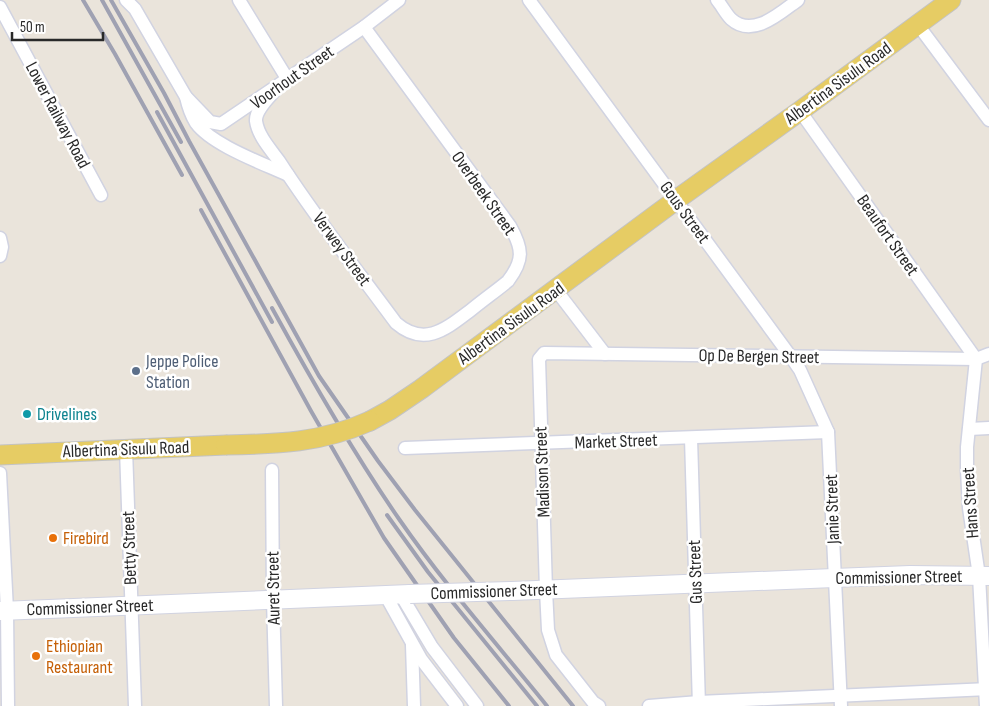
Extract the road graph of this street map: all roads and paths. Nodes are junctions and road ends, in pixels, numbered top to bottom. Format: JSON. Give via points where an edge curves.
{"nodes":[{"id":1,"x":239,"y":0,"type":"edge"},
{"id":2,"x":398,"y":0,"type":"edge"},
{"id":3,"x":529,"y":0,"type":"edge"},
{"id":4,"x":717,"y":0,"type":"edge"},
{"id":5,"x":798,"y":0,"type":"edge"},
{"id":6,"x":951,"y":0,"type":"edge"},
{"id":7,"x":131,"y":3,"type":"edge"},
{"id":8,"x":0,"y":7,"type":"edge"},
{"id":9,"x":918,"y":24,"type":"junction"},
{"id":10,"x":364,"y":27,"type":"junction"},
{"id":11,"x":283,"y":83,"type":"junction"},
{"id":12,"x":186,"y":97,"type":"junction"},
{"id":13,"x":800,"y":112,"type":"junction"},
{"id":14,"x":989,"y":120,"type":"edge"},
{"id":15,"x":288,"y":175,"type":"junction"},
{"id":16,"x":101,"y":195,"type":"dead end"},
{"id":17,"x":676,"y":200,"type":"junction"},
{"id":18,"x":0,"y":238,"type":"edge"},
{"id":19,"x":0,"y":256,"type":"edge"},
{"id":20,"x":556,"y":290,"type":"junction"},
{"id":21,"x":396,"y":323,"type":"joint"},
{"id":22,"x":605,"y":354,"type":"junction"},
{"id":23,"x":989,"y":354,"type":"edge"},
{"id":24,"x":541,"y":355,"type":"joint"},
{"id":25,"x":791,"y":357,"type":"junction"},
{"id":26,"x":976,"y":359,"type":"junction"},
{"id":27,"x":989,"y":428,"type":"edge"},
{"id":28,"x":969,"y":429,"type":"junction"},
{"id":29,"x":828,"y":432,"type":"junction"},
{"id":30,"x":691,"y":438,"type":"junction"},
{"id":31,"x":541,"y":444,"type":"junction"},
{"id":32,"x":405,"y":448,"type":"dead end"},
{"id":33,"x":126,"y":449,"type":"junction"},
{"id":34,"x":0,"y":455,"type":"edge"},
{"id":35,"x":272,"y":470,"type":"dead end"},
{"id":36,"x":0,"y":473,"type":"edge"},
{"id":37,"x":984,"y":576,"type":"edge"},
{"id":38,"x":834,"y":578,"type":"junction"},
{"id":39,"x":695,"y":584,"type":"junction"},
{"id":40,"x":546,"y":590,"type":"junction"},
{"id":41,"x":399,"y":595,"type":"junction"},
{"id":42,"x":273,"y":600,"type":"junction"},
{"id":43,"x":132,"y":605,"type":"junction"},
{"id":44,"x":4,"y":611,"type":"edge"},
{"id":45,"x":412,"y":645,"type":"junction"},
{"id":46,"x":987,"y":689,"type":"edge"},
{"id":47,"x":841,"y":700,"type":"edge"},
{"id":48,"x":699,"y":704,"type":"edge"},
{"id":49,"x":8,"y":706,"type":"edge"},
{"id":50,"x":135,"y":706,"type":"edge"},
{"id":51,"x":276,"y":706,"type":"edge"},
{"id":52,"x":414,"y":706,"type":"edge"},
{"id":53,"x":457,"y":706,"type":"edge"},
{"id":54,"x":477,"y":706,"type":"edge"},
{"id":55,"x":599,"y":706,"type":"edge"},
{"id":56,"x":650,"y":706,"type":"edge"},
{"id":57,"x":986,"y":706,"type":"edge"}],
"edges":[{"from":1,"to":11,"type":"street"},
{"from":2,"to":10,"type":"street","name":"Voorhout Street"},
{"from":3,"to":17,"type":"street","name":"Gous Street"},
{"from":4,"to":5,"type":"street","via":[[731,19],[741,25],[753,26],[767,22]]},
{"from":6,"to":9,"type":"main road","name":"Albertina Sisulu Road"},
{"from":7,"to":12,"type":"street"},
{"from":8,"to":16,"type":"street","name":"Lower Railway Road"},
{"from":9,"to":13,"type":"main road","name":"Albertina Sisulu Road"},
{"from":9,"to":14,"type":"street"},
{"from":10,"to":11,"type":"street","name":"Voorhout Street"},
{"from":10,"to":21,"type":"street","name":"Overbeek Street","via":[[510,226],[521,250],[517,267],[508,281],[448,327],[420,335],[404,330]]},
{"from":11,"to":12,"type":"street","name":"Voorhout Street","via":[[221,124],[210,122]]},
{"from":11,"to":15,"type":"street","name":"Verwey Street","via":[[260,108],[256,122]]},
{"from":12,"to":15,"type":"street","name":"Verwey Street","via":[[194,121],[207,134]]},
{"from":13,"to":17,"type":"main road","name":"Albertina Sisulu Road"},
{"from":13,"to":26,"type":"street","name":"Beaufort Street"},
{"from":15,"to":21,"type":"street","name":"Verwey Street"},
{"from":17,"to":20,"type":"main road","name":"Albertina Sisulu Road"},
{"from":17,"to":25,"type":"street","name":"Gous Street"},
{"from":18,"to":19,"type":"street"},
{"from":20,"to":22,"type":"street"},
{"from":20,"to":33,"type":"main road","name":"Albertina Sisulu Road","bridge":true,"via":[[390,410],[342,433],[270,444]]},
{"from":22,"to":24,"type":"street","name":"Op De Bergen Street"},
{"from":22,"to":25,"type":"street","name":"Op De Bergen Street"},
{"from":23,"to":26,"type":"street"},
{"from":24,"to":31,"type":"street","name":"Madison Street"},
{"from":25,"to":26,"type":"street","name":"Op De Bergen Street"},
{"from":25,"to":29,"type":"street","name":"Gous Street"},
{"from":26,"to":28,"type":"street","name":"Hans Street"},
{"from":27,"to":28,"type":"street"},
{"from":28,"to":37,"type":"street","name":"Hans Street","via":[[968,508]]},
{"from":29,"to":30,"type":"street","name":"Market Street"},
{"from":29,"to":38,"type":"street","name":"Janie Street"},
{"from":30,"to":31,"type":"street","name":"Market Street"},
{"from":30,"to":39,"type":"street","name":"Gus Street"},
{"from":31,"to":32,"type":"street","name":"Market Street"},
{"from":31,"to":40,"type":"street","name":"Madison Street"},
{"from":33,"to":34,"type":"main road","name":"Albertina Sisulu Road"},
{"from":33,"to":43,"type":"street","name":"Betty Street"},
{"from":35,"to":42,"type":"street","name":"Auret Street"},
{"from":36,"to":44,"type":"street"},
{"from":37,"to":38,"type":"main road","name":"Commissioner Street"},
{"from":37,"to":46,"type":"street","name":"Hans Street"},
{"from":38,"to":39,"type":"main road","name":"Commissioner Street"},
{"from":38,"to":47,"type":"street","name":"Janie Street"},
{"from":39,"to":40,"type":"main road","name":"Commissioner Street"},
{"from":39,"to":48,"type":"street","name":"Gus Street"},
{"from":40,"to":41,"type":"main road","name":"Commissioner Street","bridge":true},
{"from":40,"to":55,"type":"street","name":"Madison Street","via":[[548,630],[556,655]]},
{"from":41,"to":42,"type":"main road","name":"Commissioner Street"},
{"from":41,"to":45,"type":"street","via":[[403,625]]},
{"from":41,"to":54,"type":"street","via":[[432,647]]},
{"from":42,"to":43,"type":"main road","name":"Commissioner Street"},
{"from":42,"to":51,"type":"street","name":"Auret Street"},
{"from":43,"to":44,"type":"main road","name":"Commissioner Street"},
{"from":43,"to":50,"type":"street","name":"Betty Street"},
{"from":44,"to":49,"type":"street"},
{"from":45,"to":52,"type":"street"},
{"from":45,"to":53,"type":"street"},
{"from":46,"to":47,"type":"street"},
{"from":46,"to":57,"type":"street","name":"Hans Street"},
{"from":47,"to":48,"type":"street"},
{"from":48,"to":56,"type":"street"}]}
